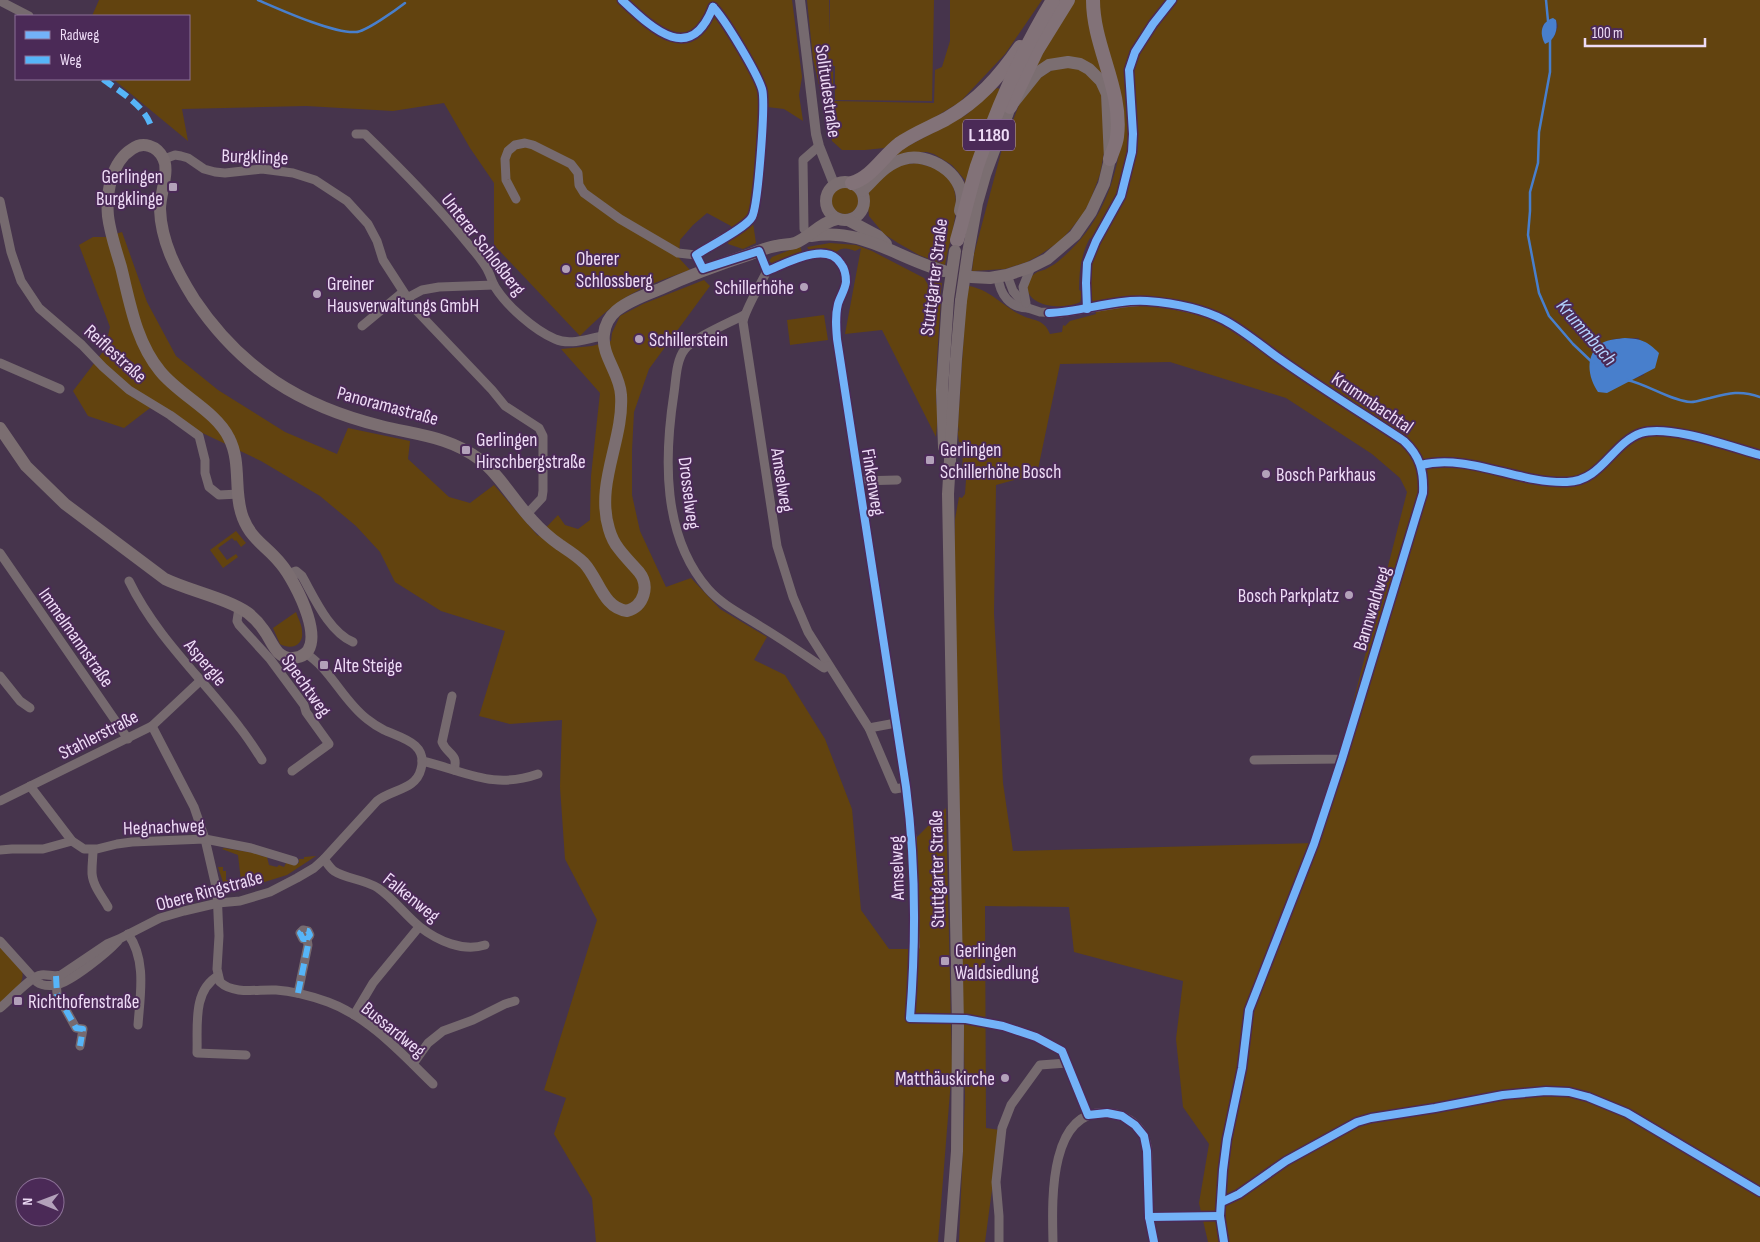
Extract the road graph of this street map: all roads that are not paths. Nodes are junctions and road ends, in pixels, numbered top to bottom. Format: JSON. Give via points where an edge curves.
{"nodes":[{"id":1,"x":800,"y":0,"type":"edge"},
{"id":2,"x":1053,"y":0,"type":"edge"},
{"id":3,"x":1068,"y":0,"type":"edge"},
{"id":4,"x":1094,"y":0,"type":"edge"},
{"id":5,"x":0,"y":1,"type":"edge"},
{"id":6,"x":27,"y":15,"type":"edge"},
{"id":7,"x":1032,"y":34,"type":"junction"},
{"id":8,"x":1010,"y":107,"type":"junction"},
{"id":9,"x":356,"y":134,"type":"dead end"},
{"id":10,"x":819,"y":146,"type":"junction"},
{"id":11,"x":164,"y":159,"type":"junction"},
{"id":12,"x":1110,"y":159,"type":"junction"},
{"id":13,"x":834,"y":184,"type":"junction"},
{"id":14,"x":857,"y":187,"type":"junction"},
{"id":15,"x":516,"y":199,"type":"dead end"},
{"id":16,"x":0,"y":201,"type":"edge"},
{"id":17,"x":826,"y":208,"type":"junction"},
{"id":18,"x":862,"y":210,"type":"junction"},
{"id":19,"x":843,"y":219,"type":"junction"},
{"id":20,"x":806,"y":232,"type":"junction"},
{"id":21,"x":878,"y":236,"type":"junction"},
{"id":22,"x":721,"y":239,"type":"dead end"},
{"id":23,"x":956,"y":245,"type":"junction"},
{"id":24,"x":893,"y":250,"type":"junction"},
{"id":25,"x":760,"y":252,"type":"junction"},
{"id":26,"x":696,"y":255,"type":"junction"},
{"id":27,"x":1031,"y":267,"type":"junction"},
{"id":28,"x":704,"y":269,"type":"junction"},
{"id":29,"x":767,"y":271,"type":"junction"},
{"id":30,"x":944,"y":271,"type":"dead end"},
{"id":31,"x":1002,"y":276,"type":"junction"},
{"id":32,"x":971,"y":277,"type":"dead end"},
{"id":33,"x":494,"y":285,"type":"junction"},
{"id":34,"x":405,"y":295,"type":"junction"},
{"id":35,"x":1028,"y":308,"type":"junction"},
{"id":36,"x":744,"y":315,"type":"junction"},
{"id":37,"x":362,"y":326,"type":"dead end"},
{"id":38,"x":603,"y":336,"type":"junction"},
{"id":39,"x":0,"y":363,"type":"edge"},
{"id":40,"x":60,"y":389,"type":"dead end"},
{"id":41,"x":948,"y":396,"type":"junction"},
{"id":42,"x":0,"y":428,"type":"edge"},
{"id":43,"x":1760,"y":455,"type":"edge"},
{"id":44,"x":1421,"y":465,"type":"junction"},
{"id":45,"x":897,"y":480,"type":"dead end"},
{"id":46,"x":858,"y":481,"type":"junction"},
{"id":47,"x":239,"y":494,"type":"junction"},
{"id":48,"x":530,"y":517,"type":"junction"},
{"id":49,"x":0,"y":553,"type":"edge"},
{"id":50,"x":288,"y":574,"type":"junction"},
{"id":51,"x":129,"y":581,"type":"dead end"},
{"id":52,"x":239,"y":608,"type":"junction"},
{"id":53,"x":353,"y":642,"type":"dead end"},
{"id":54,"x":305,"y":653,"type":"junction"},
{"id":55,"x":828,"y":666,"type":"junction"},
{"id":56,"x":0,"y":676,"type":"edge"},
{"id":57,"x":200,"y":681,"type":"junction"},
{"id":58,"x":452,"y":696,"type":"dead end"},
{"id":59,"x":30,"y":708,"type":"dead end"},
{"id":60,"x":896,"y":723,"type":"junction"},
{"id":61,"x":152,"y":726,"type":"junction"},
{"id":62,"x":869,"y":728,"type":"junction"},
{"id":63,"x":128,"y":739,"type":"junction"},
{"id":64,"x":262,"y":760,"type":"dead end"},
{"id":65,"x":1254,"y":760,"type":"dead end"},
{"id":66,"x":422,"y":761,"type":"junction"},
{"id":67,"x":454,"y":770,"type":"junction"},
{"id":68,"x":292,"y":771,"type":"dead end"},
{"id":69,"x":538,"y":774,"type":"dead end"},
{"id":70,"x":30,"y":786,"type":"junction"},
{"id":71,"x":906,"y":787,"type":"junction"},
{"id":72,"x":0,"y":801,"type":"edge"},
{"id":73,"x":205,"y":839,"type":"junction"},
{"id":74,"x":72,"y":840,"type":"junction"},
{"id":75,"x":0,"y":850,"type":"edge"},
{"id":76,"x":93,"y":850,"type":"junction"},
{"id":77,"x":324,"y":859,"type":"junction"},
{"id":78,"x":294,"y":861,"type":"dead end"},
{"id":79,"x":218,"y":903,"type":"junction"},
{"id":80,"x":108,"y":907,"type":"dead end"},
{"id":81,"x":419,"y":927,"type":"junction"},
{"id":82,"x":128,"y":934,"type":"junction"},
{"id":83,"x":307,"y":939,"type":"dead end"},
{"id":84,"x":0,"y":940,"type":"edge"},
{"id":85,"x":485,"y":945,"type":"dead end"},
{"id":86,"x":915,"y":947,"type":"dead end"},
{"id":87,"x":218,"y":976,"type":"junction"},
{"id":88,"x":34,"y":979,"type":"junction"},
{"id":89,"x":56,"y":981,"type":"junction"},
{"id":90,"x":298,"y":993,"type":"junction"},
{"id":91,"x":515,"y":1001,"type":"dead end"},
{"id":92,"x":0,"y":1008,"type":"edge"},
{"id":93,"x":354,"y":1015,"type":"junction"},
{"id":94,"x":138,"y":1025,"type":"dead end"},
{"id":95,"x":80,"y":1046,"type":"dead end"},
{"id":96,"x":246,"y":1055,"type":"dead end"},
{"id":97,"x":413,"y":1064,"type":"junction"},
{"id":98,"x":433,"y":1084,"type":"dead end"},
{"id":99,"x":1088,"y":1115,"type":"junction"},
{"id":100,"x":950,"y":1242,"type":"edge"},
{"id":101,"x":999,"y":1242,"type":"edge"},
{"id":102,"x":1053,"y":1242,"type":"edge"},
{"id":103,"x":1154,"y":1242,"type":"edge"}],
"edges":[{"from":1,"to":10,"type":"street","name":"Solitudestraße"},
{"from":2,"to":7,"type":"highway","number":"L 1180"},
{"from":3,"to":8,"type":"highway","number":"L 1180","via":[[1037,50]]},
{"from":4,"to":12,"type":"highway","via":[[1096,30],[1117,113],[1117,140]]},
{"from":5,"to":6,"type":"street"},
{"from":7,"to":14,"type":"highway","via":[[977,98],[900,143]]},
{"from":7,"to":23,"type":"highway","number":"L 1180","via":[[977,167]]},
{"from":8,"to":12,"type":"main road","name":"Stuttgarter Straße","via":[[1043,69],[1060,62],[1080,64],[1098,77],[1107,94]]},
{"from":8,"to":41,"type":"main road","name":"Stuttgarter Straße","bridge":true,"via":[[977,203]]},
{"from":9,"to":33,"type":"street","name":"Unterer Schloßberg","via":[[365,134],[440,212],[489,271]]},
{"from":10,"to":13,"type":"street","name":"Solitudestraße"},
{"from":10,"to":20,"type":"street","via":[[803,160]]},
{"from":11,"to":34,"type":"street","name":"Burgklinge","via":[[181,156],[215,172],[262,169],[315,180],[346,201],[368,224],[383,260]]},
{"from":11,"to":47,"type":"main road","via":[[147,145],[131,149],[118,163],[109,188],[111,230],[137,328],[149,357],[173,386],[219,422],[230,439]]},
{"from":11,"to":48,"type":"main road","name":"Panoramastraße","via":[[166,171],[160,212],[172,258],[212,323],[248,362],[293,393],[336,413],[448,441],[466,450],[487,465]]},
{"from":12,"to":27,"type":"main road","name":"Stuttgarter Straße","via":[[1096,202],[1075,236],[1047,260]]},
{"from":13,"to":14,"type":"main road","via":[[843,181]]},
{"from":13,"to":17,"type":"main road","via":[[826,194]]},
{"from":14,"to":18,"type":"main road","via":[[864,198]]},
{"from":14,"to":23,"type":"main road","name":"Stuttgarter Straße","via":[[903,159],[922,158],[940,164],[961,190]]},
{"from":15,"to":26,"type":"street","via":[[506,180],[505,160],[515,145],[533,145],[571,164],[584,193],[620,219],[678,253]]},
{"from":16,"to":47,"type":"street","name":"Reiflestraße","via":[[21,281],[39,308],[129,390],[198,436],[209,488],[219,495]]},
{"from":17,"to":19,"type":"main road","via":[[832,216]]},
{"from":17,"to":20,"type":"main road"},
{"from":18,"to":19,"type":"main road","via":[[858,215]]},
{"from":18,"to":21,"type":"main road"},
{"from":19,"to":20,"type":"main road","via":[[831,220]]},
{"from":19,"to":21,"type":"main road"},
{"from":20,"to":24,"type":"main road","via":[[853,236]]},
{"from":20,"to":25,"type":"main road"},
{"from":21,"to":24,"type":"main road"},
{"from":22,"to":26,"type":"street"},
{"from":23,"to":41,"type":"main road","name":"Stuttgarter Straße","bridge":true,"via":[[948,299]]},
{"from":24,"to":30,"type":"main road","via":[[925,266]]},
{"from":25,"to":28,"type":"main road"},
{"from":25,"to":29,"type":"street"},
{"from":26,"to":28,"type":"street"},
{"from":27,"to":31,"type":"main road","name":"Stuttgarter Straße"},
{"from":27,"to":35,"type":"street","via":[[1023,287]]},
{"from":28,"to":38,"type":"main road","via":[[622,307],[608,321]]},
{"from":29,"to":36,"type":"street"},
{"from":29,"to":46,"type":"street","name":"Finkenweg","via":[[815,253],[835,257],[844,269],[846,281],[836,310],[836,326]]},
{"from":31,"to":32,"type":"main road","name":"Stuttgarter Straße"},
{"from":31,"to":35,"type":"street"},
{"from":33,"to":34,"type":"street","via":[[438,287]]},
{"from":33,"to":38,"type":"street","name":"Unterer Schloßberg","via":[[517,312],[555,339],[576,342]]},
{"from":34,"to":37,"type":"street"},
{"from":34,"to":48,"type":"street","name":"Burgklinge","via":[[505,406],[539,428],[543,436],[543,491]]},
{"from":35,"to":44,"type":"street","name":"Krummbachtal","via":[[1060,313],[1145,301],[1198,310],[1225,320],[1404,441]]},
{"from":36,"to":55,"type":"street","name":"Amselweg","via":[[778,546],[793,597]]},
{"from":36,"to":55,"type":"street","name":"Drosselweg","via":[[687,347],[681,357],[668,456],[675,526],[690,562],[715,596],[824,668]]},
{"from":38,"to":48,"type":"main road","name":"Panoramastraße","via":[[607,355],[619,378],[622,396],[606,485],[607,519],[617,548],[642,578],[642,600],[631,610],[615,608],[583,562],[546,534]]},
{"from":39,"to":40,"type":"street"},
{"from":41,"to":100,"type":"main road","name":"Stuttgarter Straße","via":[[958,1074],[957,1151]]},
{"from":42,"to":52,"type":"main road","via":[[26,466],[66,504],[125,550],[165,579]]},
{"from":43,"to":44,"type":"street","via":[[1687,435],[1654,431],[1634,436],[1596,472],[1579,482],[1525,478],[1442,462]]},
{"from":44,"to":65,"type":"street","name":"Bannwaldweg","via":[[1423,493],[1342,759]]},
{"from":45,"to":46,"type":"street"},
{"from":46,"to":60,"type":"street","name":"Finkenweg"},
{"from":47,"to":50,"type":"main road","via":[[240,510],[250,531]]},
{"from":49,"to":63,"type":"street","name":"Immelmannstraße"},
{"from":50,"to":53,"type":"street","via":[[296,571],[302,576],[334,629]]},
{"from":50,"to":54,"type":"main road","via":[[312,631],[312,644]]},
{"from":51,"to":57,"type":"street","name":"Aspergle","via":[[164,636]]},
{"from":52,"to":54,"type":"main road","via":[[265,630],[280,654],[295,658]]},
{"from":52,"to":68,"type":"street","name":"Spechtweg","via":[[239,626],[275,666],[329,744]]},
{"from":54,"to":66,"type":"street","via":[[316,660],[352,706],[366,718],[416,745]]},
{"from":55,"to":62,"type":"street","name":"Amselweg"},
{"from":56,"to":59,"type":"street","via":[[20,701]]},
{"from":57,"to":61,"type":"street","name":"Stahlerstraße"},
{"from":57,"to":64,"type":"street","name":"Aspergle"},
{"from":58,"to":67,"type":"street","via":[[442,742],[456,760]]},
{"from":60,"to":62,"type":"street"},
{"from":60,"to":71,"type":"street","name":"Finkenweg"},
{"from":61,"to":63,"type":"street","name":"Stahlerstraße"},
{"from":61,"to":73,"type":"street","via":[[194,807]]},
{"from":62,"to":71,"type":"street","name":"Amselweg","via":[[895,789]]},
{"from":63,"to":70,"type":"street","name":"Stahlerstraße"},
{"from":66,"to":67,"type":"street"},
{"from":66,"to":77,"type":"street","name":"Obere Ringstraße","via":[[420,774],[414,782],[377,801]]},
{"from":67,"to":69,"type":"street","via":[[498,781],[520,780]]},
{"from":70,"to":72,"type":"street","name":"Stahlerstraße"},
{"from":70,"to":74,"type":"street"},
{"from":71,"to":86,"type":"street","name":"Amselweg","via":[[912,838]]},
{"from":73,"to":76,"type":"street","name":"Hegnachweg","via":[[132,842]]},
{"from":73,"to":78,"type":"street","name":"Hegnachweg"},
{"from":73,"to":79,"type":"street"},
{"from":74,"to":75,"type":"street","via":[[43,849]]},
{"from":74,"to":76,"type":"street","via":[[84,849]]},
{"from":76,"to":80,"type":"street","via":[[94,884]]},
{"from":77,"to":79,"type":"street","name":"Obere Ringstraße","via":[[270,892],[240,901]]},
{"from":77,"to":81,"type":"street","name":"Falkenweg","via":[[336,872],[376,886]]},
{"from":79,"to":82,"type":"street","name":"Obere Ringstraße","via":[[160,918]]},
{"from":79,"to":87,"type":"street"},
{"from":81,"to":85,"type":"street","name":"Falkenweg","via":[[458,946],[477,948]]},
{"from":81,"to":93,"type":"street","via":[[382,971]]},
{"from":82,"to":89,"type":"street","name":"Obere Ringstraße","via":[[66,982]]},
{"from":82,"to":94,"type":"street","via":[[137,950],[142,978]]},
{"from":83,"to":90,"type":"street"},
{"from":84,"to":88,"type":"street"},
{"from":87,"to":90,"type":"street","name":"Bussardweg","via":[[223,984],[233,989]]},
{"from":87,"to":96,"type":"street","via":[[207,985],[199,1004],[197,1053]]},
{"from":88,"to":89,"type":"street","via":[[40,984]]},
{"from":88,"to":92,"type":"street"},
{"from":89,"to":95,"type":"street","via":[[57,994],[76,1028],[83,1029]]},
{"from":90,"to":93,"type":"street","name":"Bussardweg","via":[[328,1002]]},
{"from":91,"to":97,"type":"street","via":[[443,1031],[428,1043]]},
{"from":93,"to":97,"type":"street","name":"Bussardweg"},
{"from":97,"to":98,"type":"street","name":"Bussardweg"},
{"from":99,"to":101,"type":"street","via":[[1067,1064],[1040,1065],[1011,1105],[1002,1128],[996,1182]]},
{"from":99,"to":102,"type":"street","via":[[1070,1132],[1059,1156],[1053,1185]]},
{"from":99,"to":103,"type":"street","via":[[1100,1112],[1122,1116],[1136,1125],[1144,1136]]}]}
